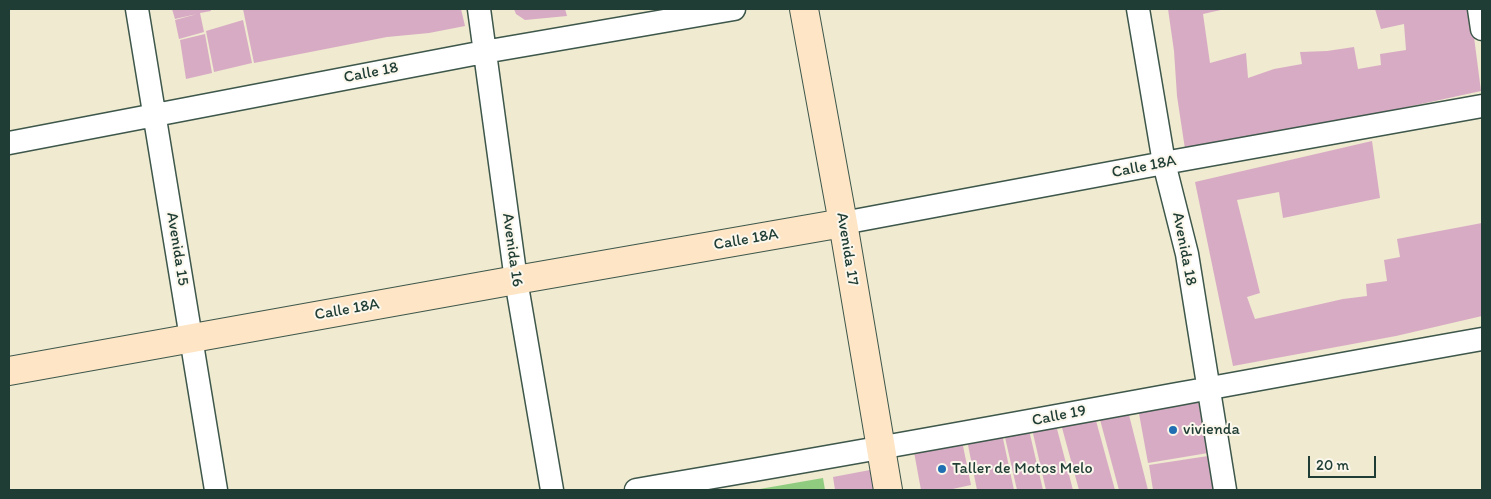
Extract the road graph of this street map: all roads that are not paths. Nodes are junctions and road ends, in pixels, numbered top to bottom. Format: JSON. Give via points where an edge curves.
{"nodes":[{"id":1,"x":137,"y":9,"type":"edge"},
{"id":2,"x":479,"y":9,"type":"edge"},
{"id":3,"x":734,"y":9,"type":"edge"},
{"id":4,"x":804,"y":9,"type":"edge"},
{"id":5,"x":1138,"y":9,"type":"edge"},
{"id":6,"x":1479,"y":9,"type":"edge"},
{"id":7,"x":1482,"y":29,"type":"edge"},
{"id":8,"x":484,"y":52,"type":"junction"},
{"id":9,"x":1482,"y":106,"type":"edge"},
{"id":10,"x":156,"y":114,"type":"junction"},
{"id":11,"x":9,"y":143,"type":"edge"},
{"id":12,"x":1164,"y":163,"type":"junction"},
{"id":13,"x":843,"y":223,"type":"junction"},
{"id":14,"x":516,"y":280,"type":"junction"},
{"id":15,"x":191,"y":337,"type":"junction"},
{"id":16,"x":1482,"y":339,"type":"edge"},
{"id":17,"x":9,"y":371,"type":"edge"},
{"id":18,"x":1208,"y":387,"type":"junction"},
{"id":19,"x":880,"y":450,"type":"junction"},
{"id":20,"x":216,"y":490,"type":"edge"},
{"id":21,"x":552,"y":490,"type":"edge"},
{"id":22,"x":636,"y":490,"type":"edge"},
{"id":23,"x":888,"y":490,"type":"edge"},
{"id":24,"x":1225,"y":490,"type":"edge"}],
"edges":[{"from":1,"to":10,"type":"street","name":"Avenida 15"},
{"from":2,"to":8,"type":"street","name":"Avenida 16"},
{"from":3,"to":8,"type":"street","name":"Calle 18"},
{"from":4,"to":13,"type":"street","name":"Avenida 17"},
{"from":5,"to":12,"type":"street","name":"Avenida 18"},
{"from":6,"to":7,"type":"street"},
{"from":8,"to":10,"type":"street","name":"Calle 18"},
{"from":8,"to":14,"type":"street","name":"Avenida 16"},
{"from":9,"to":12,"type":"street","name":"Calle 18A"},
{"from":10,"to":11,"type":"street","name":"Calle 18"},
{"from":10,"to":15,"type":"street","name":"Avenida 15"},
{"from":12,"to":13,"type":"street","name":"Calle 18A"},
{"from":12,"to":18,"type":"street","name":"Avenida 18","via":[[1187,254]]},
{"from":13,"to":14,"type":"street","name":"Calle 18A"},
{"from":13,"to":19,"type":"street","name":"Avenida 17"},
{"from":14,"to":15,"type":"street","name":"Calle 18A"},
{"from":14,"to":21,"type":"street","name":"Avenida 16"},
{"from":15,"to":17,"type":"street","name":"Calle 18A"},
{"from":15,"to":20,"type":"street","name":"Avenida 15"},
{"from":16,"to":18,"type":"street","name":"Calle 19"},
{"from":18,"to":19,"type":"street","name":"Calle 19"},
{"from":18,"to":24,"type":"street","name":"Avenida 18"},
{"from":19,"to":22,"type":"street","name":"Calle 19"},
{"from":19,"to":23,"type":"street","name":"Avenida 17"}]}
